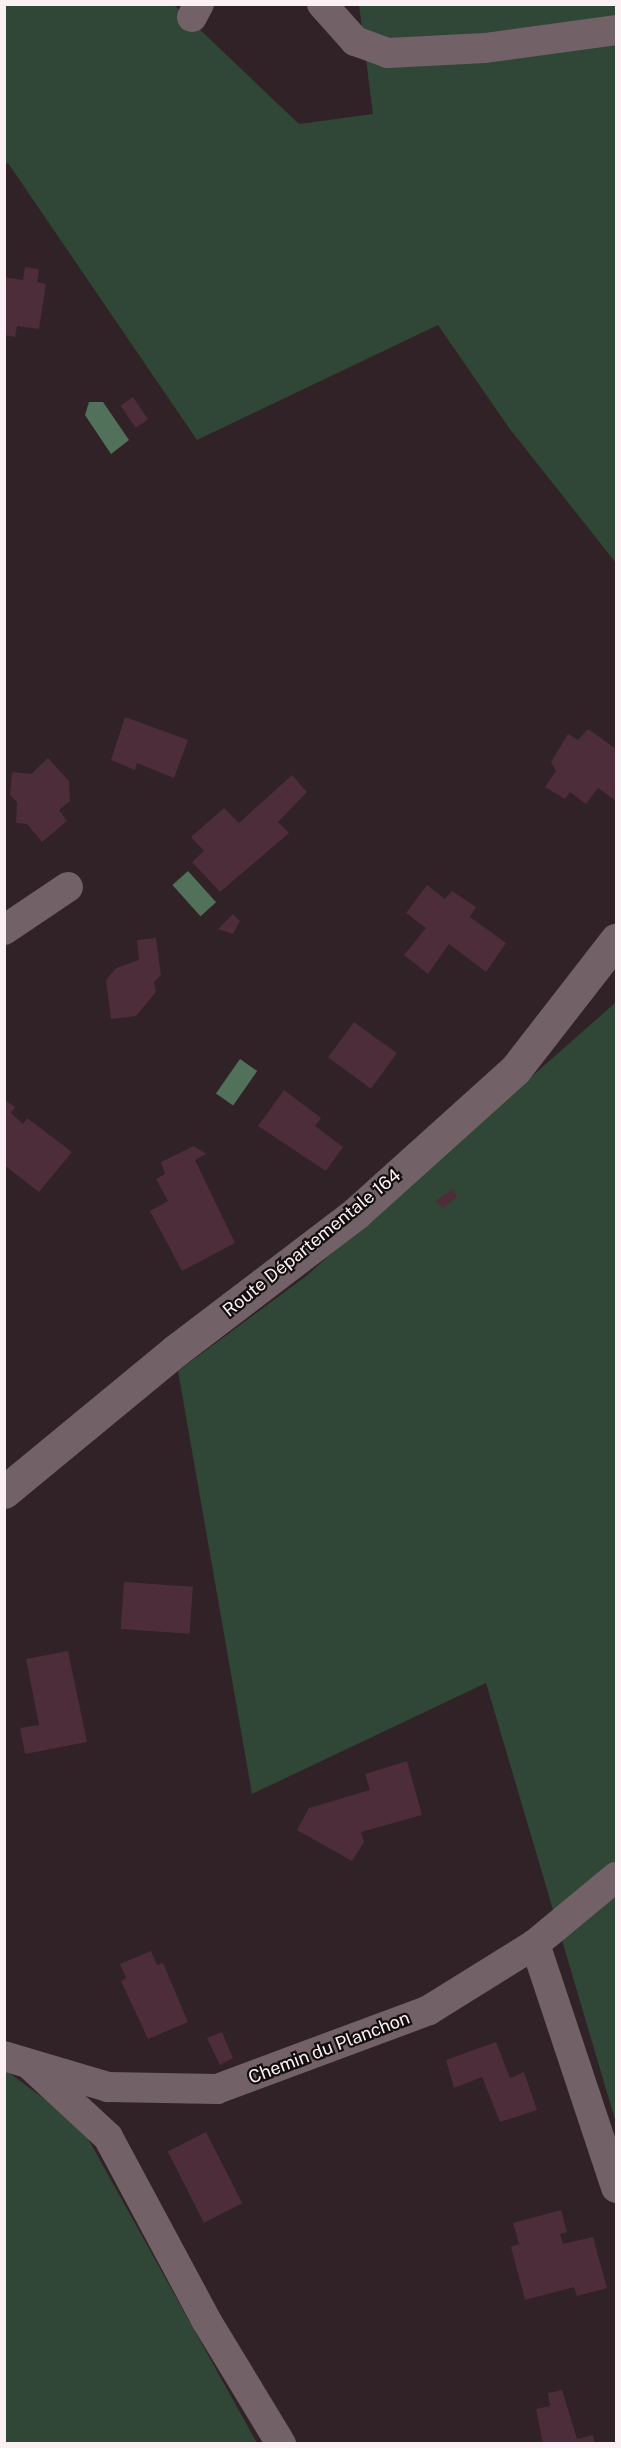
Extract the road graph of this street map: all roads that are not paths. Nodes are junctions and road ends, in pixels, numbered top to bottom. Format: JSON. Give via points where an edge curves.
{"nodes":[{"id":1,"x":322,"y":4,"type":"edge"},
{"id":2,"x":616,"y":30,"type":"edge"},
{"id":3,"x":68,"y":887,"type":"dead end"},
{"id":4,"x":4,"y":930,"type":"edge"},
{"id":5,"x":616,"y":940,"type":"edge"},
{"id":6,"x":4,"y":1492,"type":"edge"},
{"id":7,"x":616,"y":1877,"type":"edge"},
{"id":8,"x":535,"y":1944,"type":"junction"},
{"id":9,"x":14,"y":2058,"type":"edge"},
{"id":10,"x":616,"y":2188,"type":"edge"},
{"id":11,"x":281,"y":2444,"type":"edge"}],
"edges":[{"from":1,"to":2,"type":"street","via":[[355,40],[388,53],[485,48]]},
{"from":3,"to":4,"type":"street"},
{"from":5,"to":6,"type":"street","name":"Route Départementale 164","via":[[515,1070],[356,1213],[176,1351]]},
{"from":7,"to":8,"type":"street","name":"Chemin du Planchon"},
{"from":8,"to":9,"type":"street","name":"Chemin du Planchon","via":[[429,2010],[217,2090],[108,2087]]},
{"from":8,"to":10,"type":"street"},
{"from":9,"to":11,"type":"street","via":[[108,2137],[207,2320]]}]}
